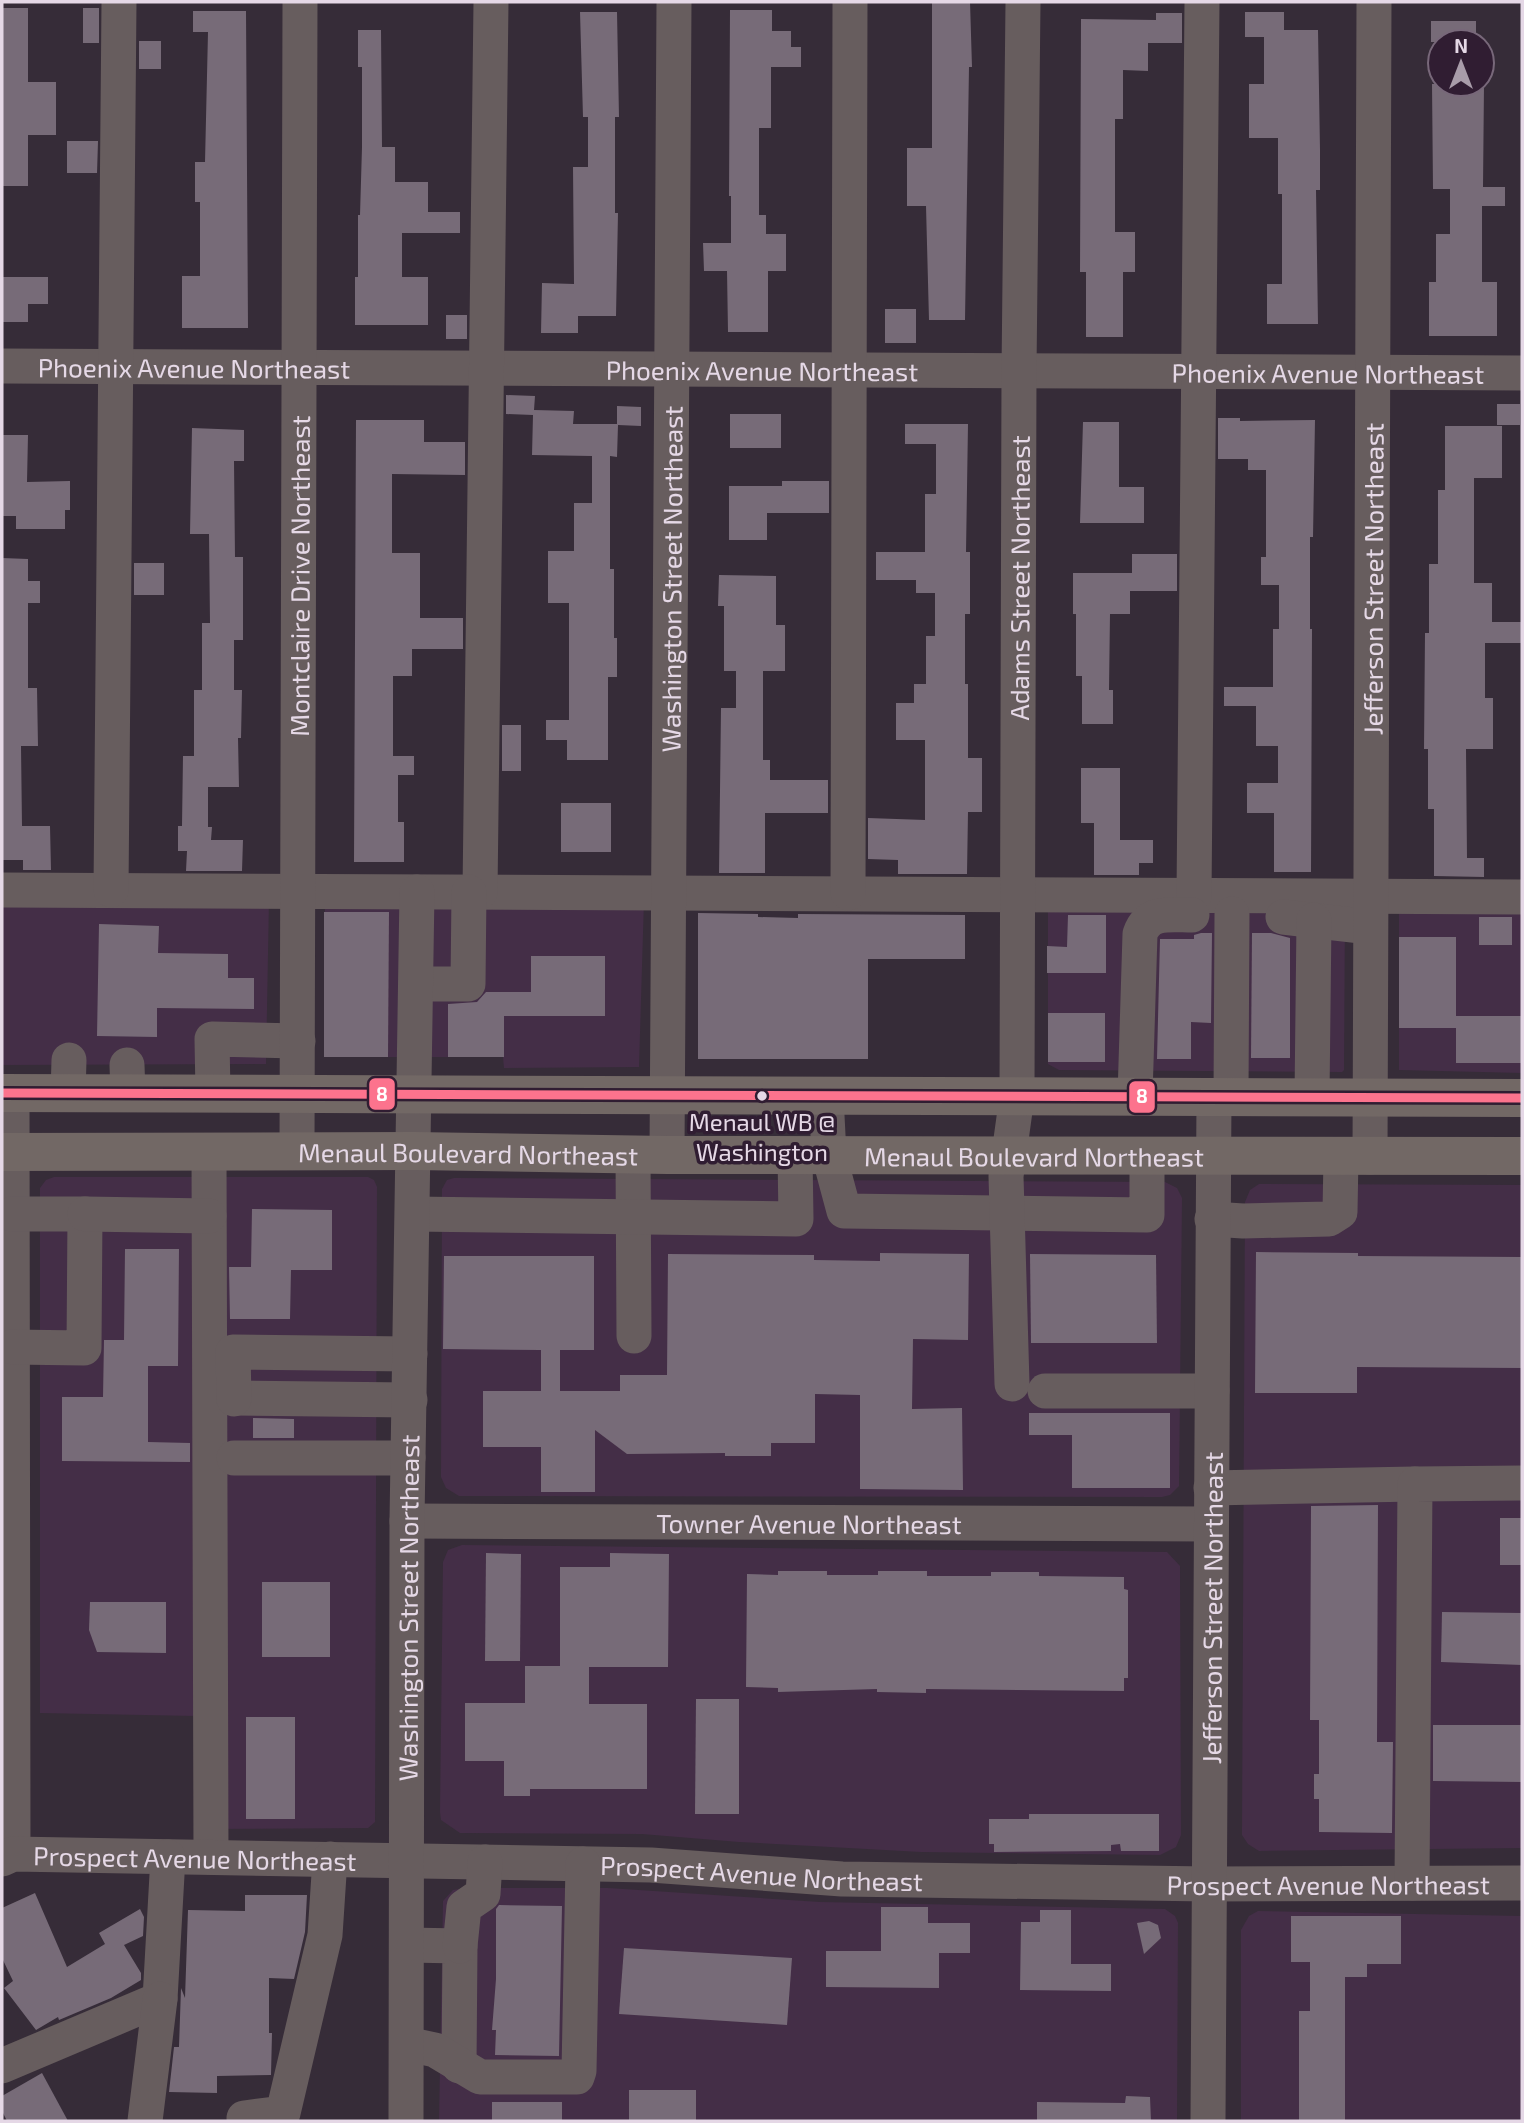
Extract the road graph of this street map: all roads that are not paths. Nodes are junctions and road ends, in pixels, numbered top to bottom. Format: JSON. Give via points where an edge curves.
{"nodes":[{"id":1,"x":119,"y":2,"type":"edge"},
{"id":2,"x":300,"y":2,"type":"edge"},
{"id":3,"x":491,"y":2,"type":"edge"},
{"id":4,"x":674,"y":2,"type":"edge"},
{"id":5,"x":850,"y":2,"type":"edge"},
{"id":6,"x":1023,"y":2,"type":"edge"},
{"id":7,"x":1202,"y":2,"type":"edge"},
{"id":8,"x":1374,"y":2,"type":"edge"},
{"id":9,"x":2,"y":366,"type":"edge"},
{"id":10,"x":298,"y":366,"type":"junction"},
{"id":11,"x":115,"y":367,"type":"junction"},
{"id":12,"x":488,"y":368,"type":"junction"},
{"id":13,"x":673,"y":369,"type":"junction"},
{"id":14,"x":850,"y":370,"type":"junction"},
{"id":15,"x":1018,"y":371,"type":"junction"},
{"id":16,"x":1199,"y":372,"type":"junction"},
{"id":17,"x":1371,"y":373,"type":"junction"},
{"id":18,"x":1522,"y":373,"type":"edge"},
{"id":19,"x":2,"y":890,"type":"edge"},
{"id":20,"x":111,"y":890,"type":"junction"},
{"id":21,"x":299,"y":891,"type":"junction"},
{"id":22,"x":417,"y":892,"type":"junction"},
{"id":23,"x":475,"y":892,"type":"junction"},
{"id":24,"x":670,"y":893,"type":"junction"},
{"id":25,"x":848,"y":893,"type":"junction"},
{"id":26,"x":1018,"y":895,"type":"junction"},
{"id":27,"x":1194,"y":896,"type":"junction"},
{"id":28,"x":1522,"y":897,"type":"edge"},
{"id":29,"x":1370,"y":912,"type":"junction"},
{"id":30,"x":1232,"y":914,"type":"junction"},
{"id":31,"x":1314,"y":920,"type":"junction"},
{"id":32,"x":416,"y":984,"type":"junction"},
{"id":33,"x":298,"y":1041,"type":"junction"},
{"id":34,"x":7,"y":1093,"type":"edge"},
{"id":35,"x":213,"y":1094,"type":"junction"},
{"id":36,"x":297,"y":1095,"type":"junction"},
{"id":37,"x":415,"y":1095,"type":"junction"},
{"id":38,"x":668,"y":1096,"type":"junction"},
{"id":39,"x":826,"y":1096,"type":"junction"},
{"id":40,"x":1017,"y":1096,"type":"junction"},
{"id":41,"x":1136,"y":1096,"type":"junction"},
{"id":42,"x":1222,"y":1096,"type":"junction"},
{"id":43,"x":1312,"y":1097,"type":"junction"},
{"id":44,"x":1371,"y":1098,"type":"junction"},
{"id":45,"x":1522,"y":1098,"type":"edge"},
{"id":46,"x":414,"y":1151,"type":"junction"},
{"id":47,"x":7,"y":1152,"type":"edge"},
{"id":48,"x":209,"y":1152,"type":"junction"},
{"id":49,"x":297,"y":1152,"type":"junction"},
{"id":50,"x":650,"y":1155,"type":"junction"},
{"id":51,"x":812,"y":1155,"type":"junction"},
{"id":52,"x":1009,"y":1155,"type":"junction"},
{"id":53,"x":1147,"y":1156,"type":"junction"},
{"id":54,"x":1212,"y":1156,"type":"junction"},
{"id":55,"x":1522,"y":1156,"type":"edge"},
{"id":56,"x":1356,"y":1157,"type":"junction"},
{"id":57,"x":12,"y":1214,"type":"junction"},
{"id":58,"x":85,"y":1214,"type":"junction"},
{"id":59,"x":413,"y":1214,"type":"junction"},
{"id":60,"x":1007,"y":1214,"type":"junction"},
{"id":61,"x":209,"y":1216,"type":"junction"},
{"id":62,"x":634,"y":1216,"type":"junction"},
{"id":63,"x":1212,"y":1219,"type":"junction"},
{"id":64,"x":634,"y":1336,"type":"dead end"},
{"id":65,"x":12,"y":1347,"type":"junction"},
{"id":66,"x":222,"y":1352,"type":"junction"},
{"id":67,"x":410,"y":1354,"type":"junction"},
{"id":68,"x":1012,"y":1384,"type":"dead end"},
{"id":69,"x":1045,"y":1391,"type":"dead end"},
{"id":70,"x":1212,"y":1391,"type":"junction"},
{"id":71,"x":234,"y":1398,"type":"junction"},
{"id":72,"x":410,"y":1400,"type":"junction"},
{"id":73,"x":408,"y":1458,"type":"junction"},
{"id":74,"x":1522,"y":1483,"type":"edge"},
{"id":75,"x":1415,"y":1484,"type":"junction"},
{"id":76,"x":1211,"y":1488,"type":"junction"},
{"id":77,"x":228,"y":1490,"type":"junction"},
{"id":78,"x":407,"y":1521,"type":"junction"},
{"id":79,"x":1211,"y":1524,"type":"junction"},
{"id":80,"x":7,"y":1672,"type":"edge"},
{"id":81,"x":8,"y":1857,"type":"edge"},
{"id":82,"x":168,"y":1857,"type":"junction"},
{"id":83,"x":211,"y":1857,"type":"junction"},
{"id":84,"x":330,"y":1859,"type":"junction"},
{"id":85,"x":408,"y":1860,"type":"junction"},
{"id":86,"x":485,"y":1862,"type":"junction"},
{"id":87,"x":583,"y":1864,"type":"junction"},
{"id":88,"x":1412,"y":1883,"type":"junction"},
{"id":89,"x":1522,"y":1883,"type":"edge"},
{"id":90,"x":1209,"y":1884,"type":"junction"},
{"id":91,"x":408,"y":1945,"type":"junction"},
{"id":92,"x":460,"y":1946,"type":"junction"},
{"id":93,"x":160,"y":1999,"type":"junction"},
{"id":94,"x":407,"y":2044,"type":"junction"},
{"id":95,"x":2,"y":2066,"type":"edge"},
{"id":96,"x":459,"y":2066,"type":"junction"},
{"id":97,"x":244,"y":2118,"type":"dead end"},
{"id":98,"x":145,"y":2121,"type":"edge"},
{"id":99,"x":406,"y":2121,"type":"edge"},
{"id":100,"x":1208,"y":2121,"type":"edge"}],
"edges":[{"from":1,"to":11,"type":"street"},
{"from":2,"to":10,"type":"street","name":"Montclaire Drive Northeast"},
{"from":3,"to":12,"type":"street"},
{"from":4,"to":13,"type":"street","name":"Washington Street Northeast"},
{"from":5,"to":14,"type":"street"},
{"from":6,"to":15,"type":"street","name":"Adams Street Northeast"},
{"from":7,"to":16,"type":"street"},
{"from":8,"to":17,"type":"street","name":"Jefferson Street Northeast"},
{"from":9,"to":11,"type":"street","name":"Phoenix Avenue Northeast"},
{"from":10,"to":11,"type":"street","name":"Phoenix Avenue Northeast"},
{"from":10,"to":12,"type":"street","name":"Phoenix Avenue Northeast"},
{"from":10,"to":21,"type":"street","name":"Montclaire Drive Northeast"},
{"from":11,"to":20,"type":"street"},
{"from":12,"to":13,"type":"street","name":"Phoenix Avenue Northeast"},
{"from":12,"to":23,"type":"street"},
{"from":13,"to":14,"type":"street","name":"Phoenix Avenue Northeast"},
{"from":13,"to":24,"type":"street","name":"Washington Street Northeast"},
{"from":14,"to":15,"type":"street","name":"Phoenix Avenue Northeast"},
{"from":14,"to":25,"type":"street"},
{"from":15,"to":16,"type":"street","name":"Phoenix Avenue Northeast"},
{"from":15,"to":26,"type":"street","name":"Adams Street Northeast"},
{"from":16,"to":17,"type":"street","name":"Phoenix Avenue Northeast"},
{"from":16,"to":27,"type":"street"},
{"from":17,"to":18,"type":"street","name":"Phoenix Avenue Northeast"},
{"from":17,"to":29,"type":"street","name":"Jefferson Street Northeast"},
{"from":19,"to":20,"type":"street"},
{"from":20,"to":21,"type":"street"},
{"from":21,"to":22,"type":"street"},
{"from":21,"to":33,"type":"street","name":"Montclaire Drive Northeast"},
{"from":22,"to":23,"type":"street"},
{"from":22,"to":32,"type":"street","name":"Washington Street Northeast"},
{"from":23,"to":24,"type":"street"},
{"from":23,"to":32,"type":"street","via":[[468,984]]},
{"from":24,"to":25,"type":"street"},
{"from":24,"to":38,"type":"street","name":"Washington Street Northeast"},
{"from":25,"to":26,"type":"street"},
{"from":26,"to":27,"type":"street"},
{"from":26,"to":40,"type":"street","name":"Adams Street Northeast"},
{"from":27,"to":29,"type":"street"},
{"from":28,"to":29,"type":"street"},
{"from":29,"to":31,"type":"street"},
{"from":29,"to":44,"type":"street","name":"Jefferson Street Northeast"},
{"from":30,"to":31,"type":"street"},
{"from":30,"to":41,"type":"street","via":[[1154,915],[1143,924]]},
{"from":30,"to":42,"type":"street","name":"Jefferson Street Northeast"},
{"from":31,"to":43,"type":"street"},
{"from":32,"to":37,"type":"street","name":"Washington Street Northeast"},
{"from":33,"to":35,"type":"street","via":[[212,1040]]},
{"from":33,"to":36,"type":"street","name":"Montclaire Drive Northeast"},
{"from":34,"to":35,"type":"main road","via":[[68,1077],[128,1079]]},
{"from":34,"to":47,"type":"street"},
{"from":35,"to":36,"type":"main road"},
{"from":36,"to":37,"type":"main road"},
{"from":36,"to":49,"type":"street","name":"Montclaire Drive Northeast"},
{"from":37,"to":38,"type":"main road"},
{"from":37,"to":46,"type":"street","name":"Washington Street Northeast"},
{"from":38,"to":39,"type":"main road"},
{"from":38,"to":50,"type":"street","name":"Washington Street Northeast"},
{"from":39,"to":40,"type":"main road"},
{"from":39,"to":51,"type":"street"},
{"from":40,"to":41,"type":"main road"},
{"from":40,"to":52,"type":"street","name":"Adams Street Northeast"},
{"from":41,"to":42,"type":"main road"},
{"from":42,"to":43,"type":"main road"},
{"from":42,"to":54,"type":"street","name":"Jefferson Street Northeast"},
{"from":43,"to":44,"type":"main road"},
{"from":44,"to":45,"type":"main road"},
{"from":44,"to":56,"type":"street","name":"Jefferson Street Northeast"},
{"from":46,"to":49,"type":"main road","name":"Menaul Boulevard Northeast"},
{"from":46,"to":50,"type":"main road","name":"Menaul Boulevard Northeast"},
{"from":46,"to":59,"type":"street","name":"Washington Street Northeast"},
{"from":47,"to":48,"type":"main road","name":"Menaul Boulevard Northeast"},
{"from":47,"to":57,"type":"street"},
{"from":48,"to":49,"type":"main road","name":"Menaul Boulevard Northeast"},
{"from":48,"to":61,"type":"street"},
{"from":50,"to":51,"type":"main road","name":"Menaul Boulevard Northeast"},
{"from":50,"to":62,"type":"street","name":"Washington Street Northeast"},
{"from":51,"to":52,"type":"main road","name":"Menaul Boulevard Northeast"},
{"from":51,"to":60,"type":"street","via":[[844,1211]]},
{"from":51,"to":62,"type":"street","via":[[796,1219]]},
{"from":52,"to":53,"type":"main road","name":"Menaul Boulevard Northeast"},
{"from":52,"to":60,"type":"street","name":"Adams Street Northeast"},
{"from":53,"to":54,"type":"main road","name":"Menaul Boulevard Northeast"},
{"from":53,"to":60,"type":"street","via":[[1147,1215]]},
{"from":54,"to":56,"type":"main road","name":"Menaul Boulevard Northeast"},
{"from":54,"to":63,"type":"street","name":"Jefferson Street Northeast"},
{"from":55,"to":56,"type":"main road","name":"Menaul Boulevard Northeast"},
{"from":56,"to":63,"type":"street","name":"Jefferson Street Northeast","via":[[1340,1212],[1329,1219]]},
{"from":57,"to":58,"type":"street"},
{"from":57,"to":65,"type":"street"},
{"from":58,"to":61,"type":"street"},
{"from":58,"to":65,"type":"street","via":[[84,1348]]},
{"from":59,"to":62,"type":"street"},
{"from":59,"to":67,"type":"street","name":"Washington Street Northeast"},
{"from":60,"to":68,"type":"street","name":"Adams Street Northeast"},
{"from":61,"to":66,"type":"street"},
{"from":62,"to":64,"type":"street","name":"Washington Street Northeast"},
{"from":63,"to":70,"type":"street","name":"Jefferson Street Northeast"},
{"from":65,"to":80,"type":"street"},
{"from":66,"to":67,"type":"street"},
{"from":66,"to":71,"type":"street"},
{"from":66,"to":77,"type":"street"},
{"from":67,"to":72,"type":"street","name":"Washington Street Northeast"},
{"from":69,"to":70,"type":"street"},
{"from":70,"to":76,"type":"street","name":"Jefferson Street Northeast"},
{"from":71,"to":72,"type":"street"},
{"from":71,"to":77,"type":"street"},
{"from":72,"to":73,"type":"street","name":"Washington Street Northeast"},
{"from":73,"to":77,"type":"street"},
{"from":73,"to":78,"type":"street","name":"Washington Street Northeast"},
{"from":74,"to":75,"type":"street"},
{"from":75,"to":76,"type":"street"},
{"from":75,"to":88,"type":"street"},
{"from":76,"to":79,"type":"street","name":"Jefferson Street Northeast"},
{"from":77,"to":83,"type":"street"},
{"from":78,"to":79,"type":"street","name":"Towner Avenue Northeast"},
{"from":78,"to":85,"type":"street","name":"Washington Street Northeast"},
{"from":79,"to":90,"type":"street","name":"Jefferson Street Northeast"},
{"from":80,"to":81,"type":"street"},
{"from":81,"to":82,"type":"street","name":"Prospect Avenue Northeast"},
{"from":82,"to":83,"type":"street","name":"Prospect Avenue Northeast"},
{"from":82,"to":93,"type":"street"},
{"from":83,"to":84,"type":"street","name":"Prospect Avenue Northeast"},
{"from":84,"to":85,"type":"street","name":"Prospect Avenue Northeast"},
{"from":84,"to":97,"type":"street","via":[[325,1935],[282,2113]]},
{"from":85,"to":86,"type":"street","name":"Prospect Avenue Northeast"},
{"from":85,"to":91,"type":"street","name":"Washington Street Northeast"},
{"from":86,"to":87,"type":"street","name":"Prospect Avenue Northeast"},
{"from":86,"to":92,"type":"street","via":[[483,1894],[467,1903],[461,1914]]},
{"from":87,"to":90,"type":"street","name":"Prospect Avenue Northeast","via":[[842,1879]]},
{"from":87,"to":96,"type":"street","via":[[577,2077],[490,2079]]},
{"from":88,"to":89,"type":"street","name":"Prospect Avenue Northeast"},
{"from":88,"to":90,"type":"street","name":"Prospect Avenue Northeast"},
{"from":90,"to":100,"type":"street","name":"Jefferson Street Northeast"},
{"from":91,"to":92,"type":"street"},
{"from":91,"to":94,"type":"street","name":"Washington Street Northeast"},
{"from":92,"to":96,"type":"street"},
{"from":93,"to":95,"type":"street"},
{"from":93,"to":98,"type":"street"},
{"from":94,"to":96,"type":"street","via":[[435,2050]]},
{"from":94,"to":99,"type":"street","name":"Washington Street Northeast"}]}
